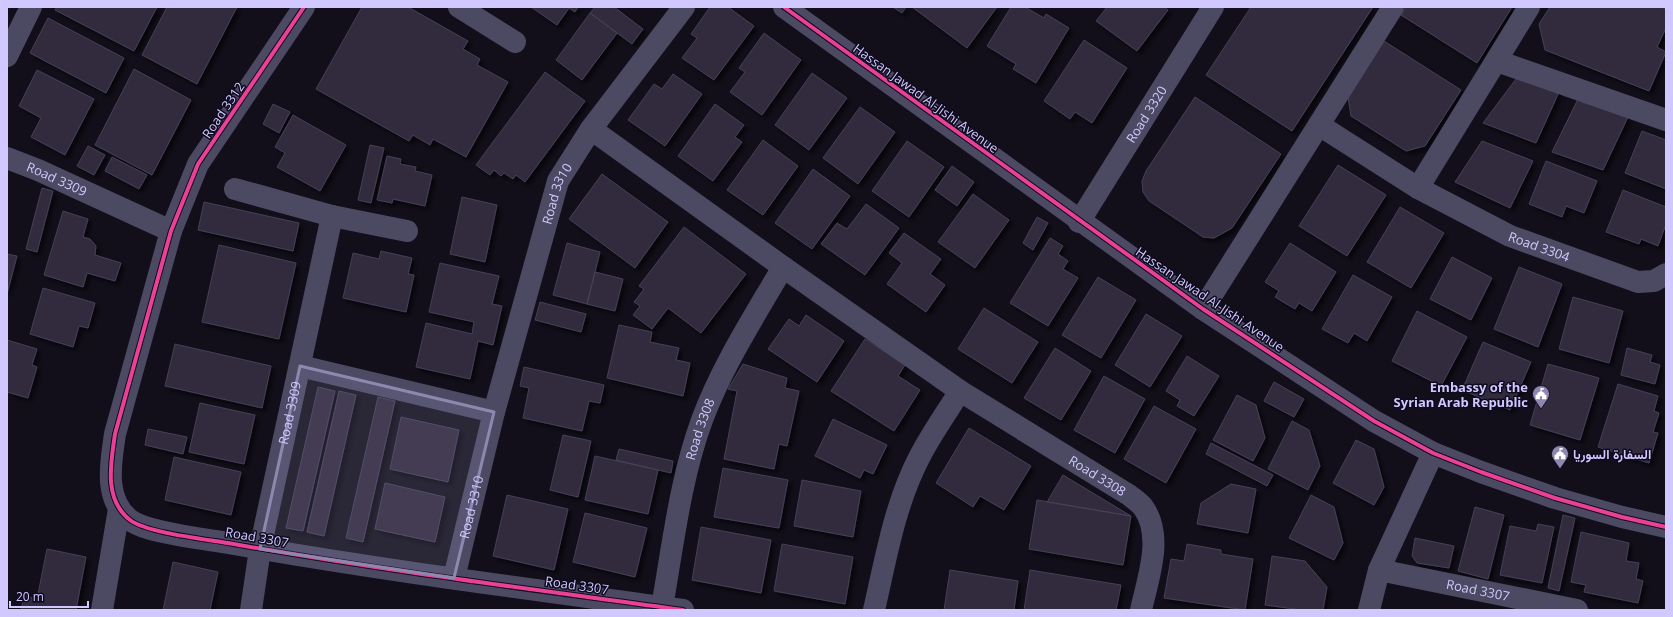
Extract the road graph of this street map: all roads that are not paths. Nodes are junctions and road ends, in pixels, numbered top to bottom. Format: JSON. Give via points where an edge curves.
{"nodes":[{"id":1,"x":31,"y":7,"type":"edge"},
{"id":2,"x":304,"y":7,"type":"edge"},
{"id":3,"x":459,"y":7,"type":"edge"},
{"id":4,"x":684,"y":7,"type":"edge"},
{"id":5,"x":784,"y":7,"type":"edge"},
{"id":6,"x":1213,"y":7,"type":"edge"},
{"id":7,"x":1393,"y":7,"type":"edge"},
{"id":8,"x":1528,"y":7,"type":"edge"},
{"id":9,"x":515,"y":42,"type":"dead end"},
{"id":10,"x":7,"y":56,"type":"edge"},
{"id":11,"x":1496,"y":61,"type":"junction"},
{"id":12,"x":1666,"y":120,"type":"edge"},
{"id":13,"x":1319,"y":125,"type":"junction"},
{"id":14,"x":591,"y":129,"type":"junction"},
{"id":15,"x":7,"y":158,"type":"edge"},
{"id":16,"x":1418,"y":188,"type":"junction"},
{"id":17,"x":235,"y":189,"type":"dead end"},
{"id":18,"x":332,"y":216,"type":"junction"},
{"id":19,"x":1080,"y":222,"type":"junction"},
{"id":20,"x":171,"y":231,"type":"junction"},
{"id":21,"x":408,"y":231,"type":"dead end"},
{"id":22,"x":783,"y":267,"type":"junction"},
{"id":23,"x":1666,"y":274,"type":"edge"},
{"id":24,"x":1203,"y":309,"type":"junction"},
{"id":25,"x":300,"y":366,"type":"junction"},
{"id":26,"x":960,"y":391,"type":"junction"},
{"id":27,"x":494,"y":412,"type":"junction"},
{"id":28,"x":1434,"y":453,"type":"junction"},
{"id":29,"x":119,"y":509,"type":"junction"},
{"id":30,"x":1666,"y":527,"type":"edge"},
{"id":31,"x":260,"y":549,"type":"junction"},
{"id":32,"x":1379,"y":570,"type":"junction"},
{"id":33,"x":454,"y":578,"type":"junction"},
{"id":34,"x":672,"y":608,"type":"edge"},
{"id":35,"x":102,"y":610,"type":"edge"},
{"id":36,"x":252,"y":610,"type":"edge"},
{"id":37,"x":874,"y":610,"type":"edge"},
{"id":38,"x":1141,"y":610,"type":"edge"},
{"id":39,"x":1369,"y":610,"type":"edge"},
{"id":40,"x":1577,"y":610,"type":"edge"}],
"edges":[{"from":1,"to":10,"type":"street"},
{"from":2,"to":20,"type":"street","name":"Road 3312","via":[[198,164]]},
{"from":3,"to":9,"type":"street"},
{"from":4,"to":14,"type":"street","name":"Road 3310"},
{"from":5,"to":19,"type":"street","name":"Hassan Jawad Al-Jishi Avenue"},
{"from":6,"to":19,"type":"street","name":"Road 3320"},
{"from":7,"to":13,"type":"street"},
{"from":8,"to":11,"type":"street"},
{"from":11,"to":12,"type":"street"},
{"from":11,"to":16,"type":"street"},
{"from":13,"to":16,"type":"street","name":"Road 3304"},
{"from":13,"to":24,"type":"street"},
{"from":14,"to":22,"type":"street","name":"Road 3308"},
{"from":14,"to":27,"type":"street","name":"Road 3310","via":[[558,181]]},
{"from":15,"to":20,"type":"street","name":"Road 3309"},
{"from":16,"to":23,"type":"street","name":"Road 3304","via":[[1510,236],[1638,282],[1654,281]]},
{"from":17,"to":18,"type":"street"},
{"from":18,"to":21,"type":"street"},
{"from":18,"to":25,"type":"street","name":"Road 3309"},
{"from":19,"to":24,"type":"street","name":"Hassan Jawad Al-Jishi Avenue"},
{"from":20,"to":29,"type":"street","name":"Road 3307","via":[[115,434],[110,467],[111,488]]},
{"from":22,"to":26,"type":"street","name":"Road 3308"},
{"from":22,"to":34,"type":"street","name":"Road 3308","via":[[726,364],[702,420],[688,466]]},
{"from":24,"to":28,"type":"street","name":"Hassan Jawad Al-Jishi Avenue","via":[[1374,421]]},
{"from":25,"to":27,"type":"street"},
{"from":25,"to":31,"type":"street","name":"Road 3309"},
{"from":26,"to":37,"type":"street","via":[[920,456],[903,497]]},
{"from":26,"to":38,"type":"street","name":"Road 3308","via":[[1129,495],[1142,506],[1149,518],[1153,550]]},
{"from":27,"to":33,"type":"street","name":"Road 3310"},
{"from":28,"to":30,"type":"street","name":"Hassan Jawad Al-Jishi Avenue","via":[[1555,498]]},
{"from":28,"to":32,"type":"street"},
{"from":29,"to":31,"type":"street","name":"Road 3307","via":[[130,520],[150,528]]},
{"from":29,"to":35,"type":"street"},
{"from":31,"to":33,"type":"street","name":"Road 3307"},
{"from":31,"to":36,"type":"street","name":"Road 3309"},
{"from":32,"to":39,"type":"street"},
{"from":32,"to":40,"type":"street","name":"Road 3307"},
{"from":33,"to":34,"type":"street","name":"Road 3307"}]}
